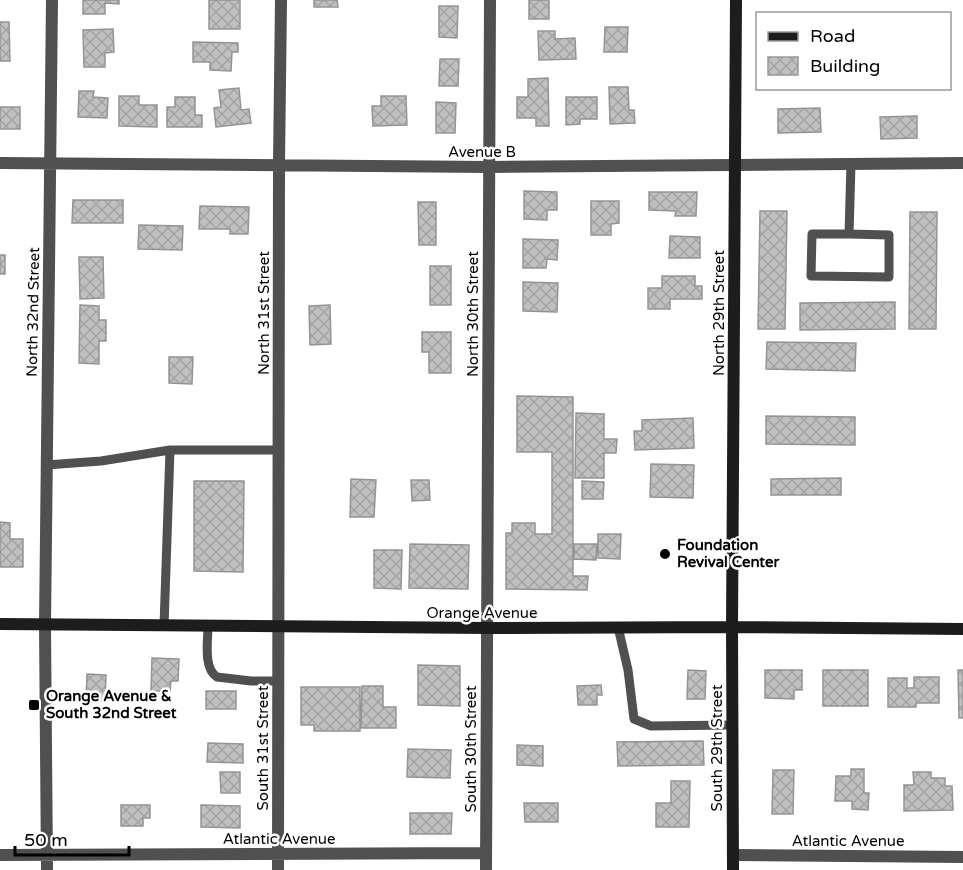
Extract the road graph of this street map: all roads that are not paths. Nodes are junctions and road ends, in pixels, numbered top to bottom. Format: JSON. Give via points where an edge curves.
{"nodes":[{"id":1,"x":52,"y":0,"type":"edge"},
{"id":2,"x":281,"y":0,"type":"edge"},
{"id":3,"x":490,"y":0,"type":"edge"},
{"id":4,"x":736,"y":0,"type":"edge"},
{"id":5,"x":0,"y":163,"type":"edge"},
{"id":6,"x":963,"y":163,"type":"edge"},
{"id":7,"x":50,"y":164,"type":"junction"},
{"id":8,"x":279,"y":164,"type":"junction"},
{"id":9,"x":851,"y":164,"type":"junction"},
{"id":10,"x":736,"y":165,"type":"junction"},
{"id":11,"x":489,"y":167,"type":"junction"},
{"id":12,"x":849,"y":234,"type":"junction"},
{"id":13,"x":170,"y":450,"type":"junction"},
{"id":14,"x":278,"y":450,"type":"junction"},
{"id":15,"x":46,"y":465,"type":"junction"},
{"id":16,"x":0,"y":624,"type":"edge"},
{"id":17,"x":45,"y":625,"type":"junction"},
{"id":18,"x":164,"y":626,"type":"junction"},
{"id":19,"x":208,"y":626,"type":"junction"},
{"id":20,"x":278,"y":626,"type":"junction"},
{"id":21,"x":618,"y":627,"type":"junction"},
{"id":22,"x":732,"y":627,"type":"junction"},
{"id":23,"x":487,"y":628,"type":"junction"},
{"id":24,"x":963,"y":629,"type":"edge"},
{"id":25,"x":278,"y":681,"type":"junction"},
{"id":26,"x":732,"y":725,"type":"junction"},
{"id":27,"x":278,"y":854,"type":"junction"},
{"id":28,"x":486,"y":854,"type":"junction"},
{"id":29,"x":0,"y":855,"type":"edge"},
{"id":30,"x":47,"y":855,"type":"junction"},
{"id":31,"x":733,"y":855,"type":"junction"},
{"id":32,"x":963,"y":857,"type":"edge"},
{"id":33,"x":47,"y":870,"type":"edge"},
{"id":34,"x":278,"y":870,"type":"edge"},
{"id":35,"x":486,"y":870,"type":"edge"},
{"id":36,"x":733,"y":870,"type":"edge"}],
"edges":[{"from":1,"to":7,"type":"street","name":"North 32nd Street"},
{"from":2,"to":8,"type":"street","name":"North 31st Street"},
{"from":3,"to":11,"type":"street","name":"North 30th Street"},
{"from":4,"to":10,"type":"main road","name":"North 29th Street"},
{"from":5,"to":7,"type":"street","name":"Avenue B"},
{"from":6,"to":9,"type":"street","name":"Avenue B"},
{"from":7,"to":8,"type":"street","name":"Avenue B"},
{"from":7,"to":15,"type":"street","name":"North 32nd Street"},
{"from":8,"to":11,"type":"street","name":"Avenue B"},
{"from":8,"to":14,"type":"street","name":"North 31st Street"},
{"from":9,"to":10,"type":"street","name":"Avenue B"},
{"from":9,"to":12,"type":"lane"},
{"from":10,"to":11,"type":"street","name":"Avenue B"},
{"from":10,"to":22,"type":"main road","name":"North 29th Street"},
{"from":11,"to":23,"type":"street","name":"North 30th Street"},
{"from":12,"to":12,"type":"lane","via":[[812,234],[811,276],[889,278],[889,235]]},
{"from":13,"to":14,"type":"lane"},
{"from":13,"to":15,"type":"lane"},
{"from":13,"to":18,"type":"lane"},
{"from":14,"to":20,"type":"street","name":"North 31st Street"},
{"from":15,"to":17,"type":"street","name":"North 32nd Street"},
{"from":16,"to":17,"type":"main road","name":"Orange Avenue"},
{"from":17,"to":18,"type":"main road","name":"Orange Avenue"},
{"from":17,"to":30,"type":"street","name":"North 32nd Street"},
{"from":18,"to":19,"type":"main road","name":"Orange Avenue"},
{"from":19,"to":20,"type":"main road","name":"Orange Avenue"},
{"from":19,"to":25,"type":"lane","via":[[212,674]]},
{"from":20,"to":23,"type":"main road","name":"Orange Avenue"},
{"from":20,"to":25,"type":"street","name":"South 31st Street"},
{"from":21,"to":22,"type":"main road","name":"Orange Avenue"},
{"from":21,"to":23,"type":"main road","name":"Orange Avenue"},
{"from":21,"to":26,"type":"lane","via":[[634,719],[651,726]]},
{"from":22,"to":24,"type":"main road","name":"Orange Avenue"},
{"from":22,"to":26,"type":"main road","name":"South 29th Street"},
{"from":23,"to":28,"type":"street","name":"South 30th Street"},
{"from":25,"to":27,"type":"street","name":"South 31st Street"},
{"from":26,"to":31,"type":"main road","name":"South 29th Street"},
{"from":27,"to":28,"type":"street","name":"Atlantic Avenue"},
{"from":27,"to":30,"type":"street","name":"Atlantic Avenue"},
{"from":27,"to":34,"type":"street","name":"South 31st Street"},
{"from":28,"to":35,"type":"street","name":"South 30th Street"},
{"from":29,"to":30,"type":"street","name":"Atlantic Avenue"},
{"from":30,"to":33,"type":"street","name":"North 32nd Street"},
{"from":31,"to":32,"type":"street","name":"Atlantic Avenue"},
{"from":31,"to":36,"type":"main road","name":"South 29th Street"}]}
